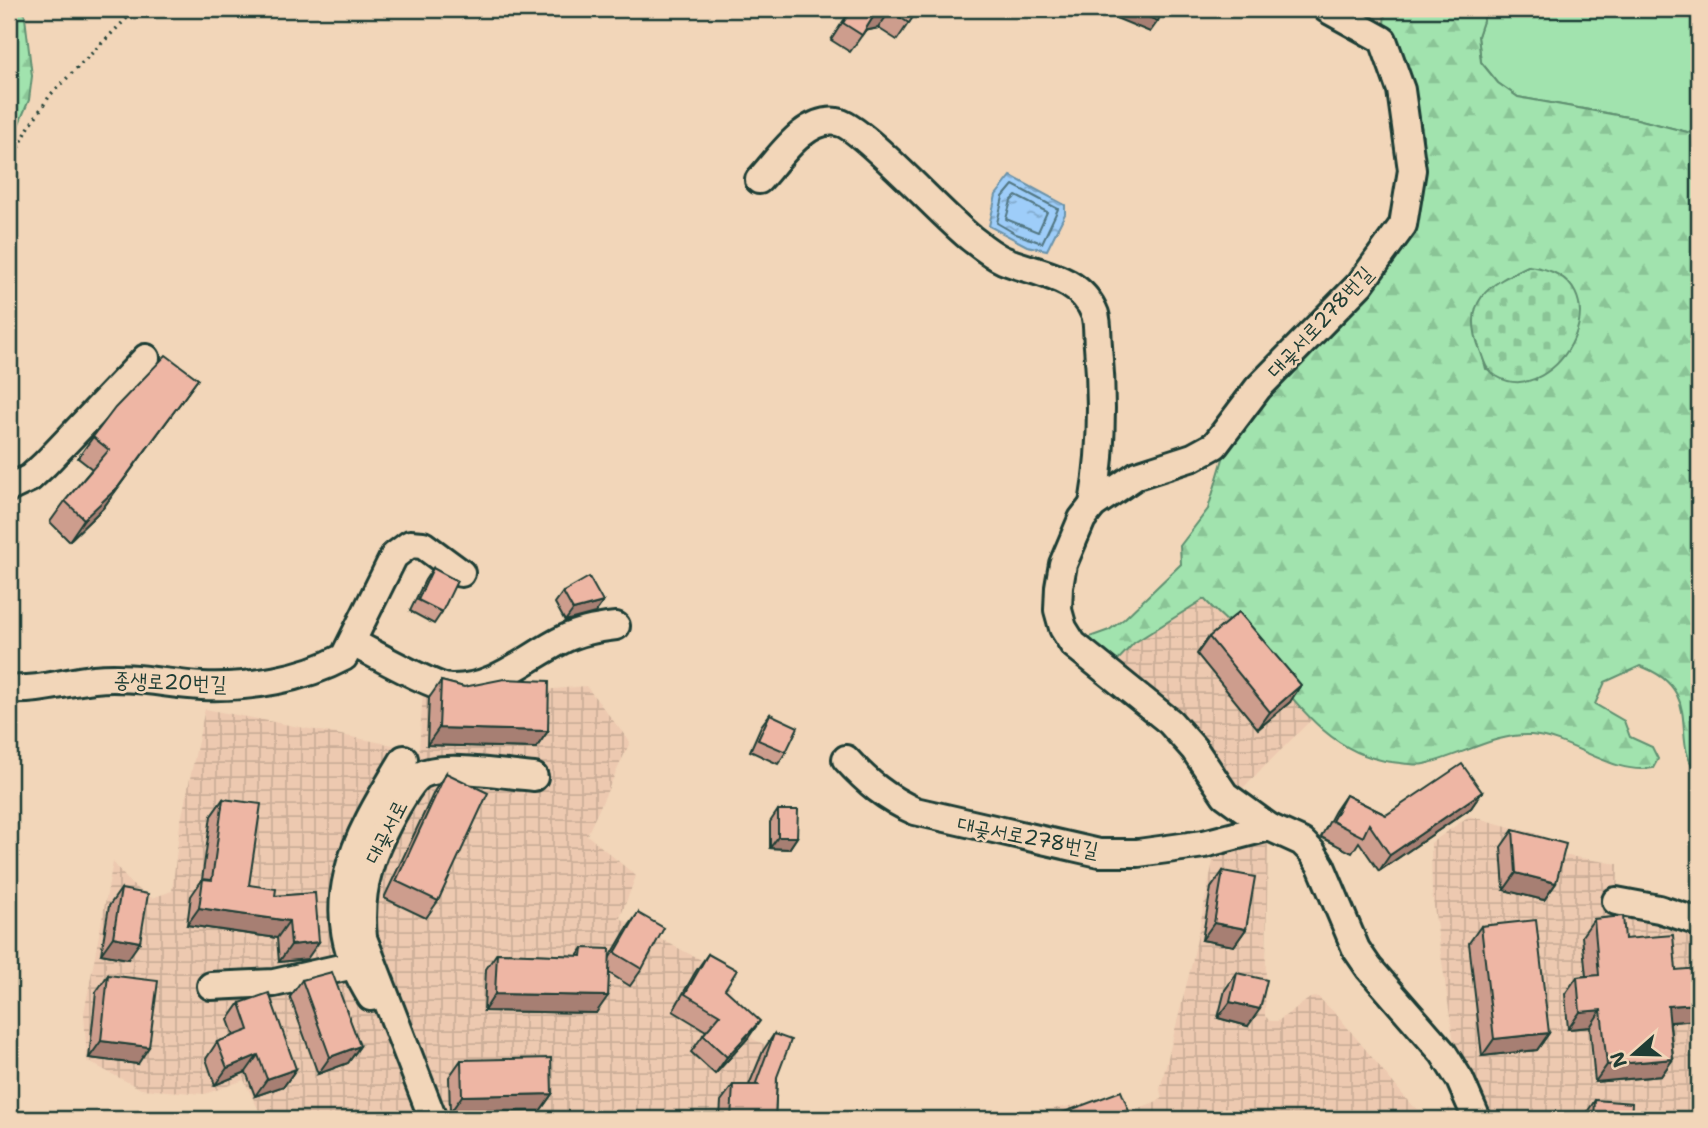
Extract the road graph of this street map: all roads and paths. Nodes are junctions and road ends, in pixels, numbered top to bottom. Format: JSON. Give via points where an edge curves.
{"nodes":[{"id":1,"x":136,"y":9,"type":"edge"},
{"id":2,"x":1332,"y":10,"type":"edge"},
{"id":3,"x":9,"y":166,"type":"edge"},
{"id":4,"x":759,"y":180,"type":"dead end"},
{"id":5,"x":146,"y":358,"type":"dead end"},
{"id":6,"x":9,"y":488,"type":"edge"},
{"id":7,"x":1093,"y":505,"type":"junction"},
{"id":8,"x":461,"y":573,"type":"dead end"},
{"id":9,"x":616,"y":626,"type":"dead end"},
{"id":10,"x":353,"y":643,"type":"junction"},
{"id":11,"x":9,"y":689,"type":"edge"},
{"id":12,"x":404,"y":759,"type":"dead end"},
{"id":13,"x":846,"y":759,"type":"dead end"},
{"id":14,"x":534,"y":777,"type":"dead end"},
{"id":15,"x":1269,"y":827,"type":"junction"},
{"id":16,"x":1616,"y":901,"type":"dead end"},
{"id":17,"x":1699,"y":922,"type":"edge"},
{"id":18,"x":354,"y":965,"type":"junction"},
{"id":19,"x":211,"y":986,"type":"dead end"},
{"id":20,"x":395,"y":1016,"type":"junction"},
{"id":21,"x":433,"y":1119,"type":"edge"},
{"id":22,"x":1477,"y":1119,"type":"edge"}],
"edges":[{"from":1,"to":3,"type":"path","via":[[51,94]]},
{"from":2,"to":7,"type":"lane","name":"대곶서로278번길","via":[[1383,40],[1401,90],[1412,170],[1403,225],[1360,284],[1258,388],[1215,445],[1137,475]]},
{"from":4,"to":7,"type":"lane","name":"대곶서로278번길","via":[[818,122],[854,127],[971,239],[1001,259],[1069,283],[1084,295],[1095,316],[1101,377]]},
{"from":5,"to":6,"type":"lane","via":[[45,464]]},
{"from":7,"to":15,"type":"lane","name":"대곶서로278번길","via":[[1063,564],[1058,610],[1063,628],[1073,644],[1182,734],[1225,795]]},
{"from":8,"to":10,"type":"lane","name":"종생로20번길","via":[[423,545],[410,544],[394,556]]},
{"from":9,"to":10,"type":"lane","via":[[564,639],[512,673],[451,688],[431,683]]},
{"from":10,"to":11,"type":"lane","name":"종생로20번길","via":[[344,657],[328,666],[235,685],[95,679],[44,689]]},
{"from":12,"to":18,"type":"lane","via":[[363,827],[349,863],[344,926]]},
{"from":13,"to":15,"type":"lane","name":"대곶서로278번길","via":[[888,799],[915,811],[1099,853],[1204,844]]},
{"from":14,"to":20,"type":"lane","name":"대곶서로","via":[[442,771],[421,775],[394,813],[366,873],[361,918],[363,938]]},
{"from":15,"to":22,"type":"lane","name":"대곶서로278번길","via":[[1303,842],[1312,852],[1356,949],[1443,1054]]},
{"from":16,"to":17,"type":"lane"},
{"from":18,"to":19,"type":"lane","via":[[274,983]]},
{"from":18,"to":20,"type":"lane","via":[[371,996]]},
{"from":20,"to":21,"type":"lane","name":"대곶서로"}]}
